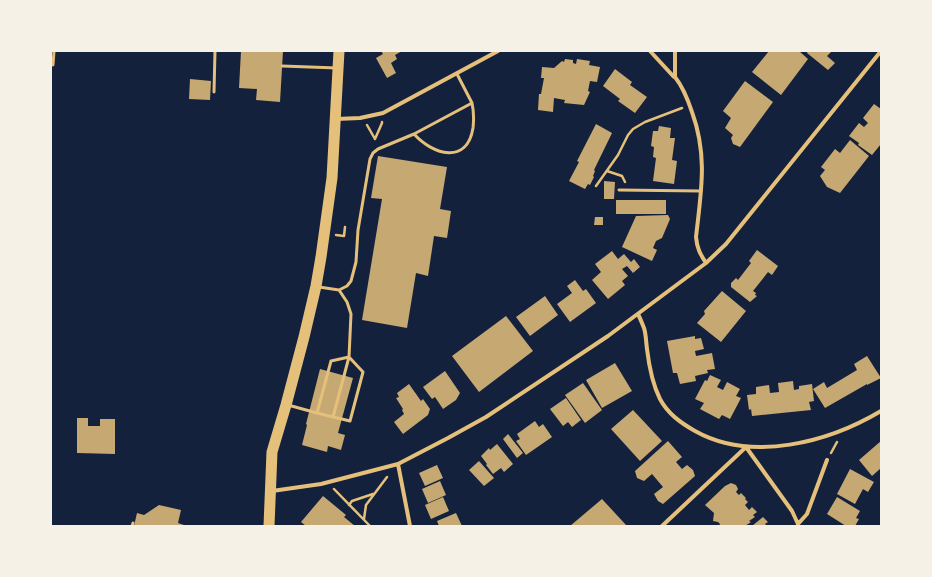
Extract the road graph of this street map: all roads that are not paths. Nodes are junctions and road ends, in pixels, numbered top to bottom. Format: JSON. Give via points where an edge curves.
{"nodes":[{"id":1,"x":54,"y":51,"type":"edge"},
{"id":2,"x":215,"y":51,"type":"edge"},
{"id":3,"x":339,"y":51,"type":"edge"},
{"id":4,"x":498,"y":51,"type":"edge"},
{"id":5,"x":650,"y":51,"type":"edge"},
{"id":6,"x":675,"y":51,"type":"edge"},
{"id":7,"x":881,"y":51,"type":"edge"},
{"id":8,"x":53,"y":65,"type":"dead end"},
{"id":9,"x":282,"y":66,"type":"dead end"},
{"id":10,"x":338,"y":68,"type":"junction"},
{"id":11,"x":457,"y":74,"type":"junction"},
{"id":12,"x":674,"y":77,"type":"junction"},
{"id":13,"x":214,"y":92,"type":"dead end"},
{"id":14,"x":472,"y":104,"type":"junction"},
{"id":15,"x":336,"y":119,"type":"junction"},
{"id":16,"x":414,"y":134,"type":"junction"},
{"id":17,"x":619,"y":190,"type":"dead end"},
{"id":18,"x":701,"y":190,"type":"junction"},
{"id":19,"x":706,"y":263,"type":"junction"},
{"id":20,"x":316,"y":286,"type":"junction"},
{"id":21,"x":339,"y":290,"type":"junction"},
{"id":22,"x":638,"y":314,"type":"junction"},
{"id":23,"x":349,"y":357,"type":"junction"},
{"id":24,"x":286,"y":405,"type":"junction"},
{"id":25,"x":881,"y":411,"type":"edge"},
{"id":26,"x":317,"y":413,"type":"junction"},
{"id":27,"x":333,"y":417,"type":"junction"},
{"id":28,"x":746,"y":447,"type":"junction"},
{"id":29,"x":827,"y":460,"type":"dead end"},
{"id":30,"x":398,"y":464,"type":"junction"},
{"id":31,"x":270,"y":492,"type":"junction"},
{"id":32,"x":798,"y":525,"type":"edge"},
{"id":33,"x":269,"y":526,"type":"edge"},
{"id":34,"x":410,"y":526,"type":"edge"},
{"id":35,"x":662,"y":526,"type":"edge"}],
"edges":[{"from":1,"to":8,"type":"lane"},
{"from":2,"to":13,"type":"lane"},
{"from":3,"to":10,"type":"highway"},
{"from":4,"to":11,"type":"street"},
{"from":5,"to":12,"type":"street"},
{"from":6,"to":12,"type":"street"},
{"from":7,"to":19,"type":"street","via":[[726,244]]},
{"from":9,"to":10,"type":"lane"},
{"from":10,"to":15,"type":"highway"},
{"from":11,"to":14,"type":"lane"},
{"from":11,"to":15,"type":"street","via":[[383,113],[360,118]]},
{"from":12,"to":18,"type":"street","via":[[681,84],[701,140]]},
{"from":14,"to":16,"type":"lane"},
{"from":14,"to":16,"type":"lane","via":[[474,111],[471,138],[462,150],[441,152],[429,148]]},
{"from":15,"to":20,"type":"highway","via":[[332,178]]},
{"from":16,"to":21,"type":"lane","via":[[378,148],[370,159],[358,230],[356,262],[351,281]]},
{"from":17,"to":18,"type":"lane"},
{"from":18,"to":19,"type":"street","via":[[696,237],[698,249]]},
{"from":19,"to":22,"type":"street"},
{"from":20,"to":21,"type":"lane"},
{"from":20,"to":24,"type":"highway"},
{"from":21,"to":23,"type":"lane","via":[[351,314]]},
{"from":22,"to":28,"type":"street","via":[[644,328],[654,385],[669,412],[681,423],[700,434],[723,443]]},
{"from":22,"to":30,"type":"street","via":[[486,416]]},
{"from":23,"to":26,"type":"lane","via":[[331,361]]},
{"from":23,"to":27,"type":"lane"},
{"from":23,"to":27,"type":"lane","via":[[363,372],[350,422]]},
{"from":24,"to":26,"type":"lane"},
{"from":24,"to":31,"type":"highway","via":[[272,452]]},
{"from":25,"to":28,"type":"street","via":[[850,427],[789,445]]},
{"from":26,"to":27,"type":"lane"},
{"from":28,"to":32,"type":"street","via":[[792,511]]},
{"from":28,"to":35,"type":"street"},
{"from":29,"to":32,"type":"street","via":[[807,514]]},
{"from":30,"to":31,"type":"street","via":[[327,482]]},
{"from":30,"to":34,"type":"street"},
{"from":31,"to":33,"type":"highway"}]}
